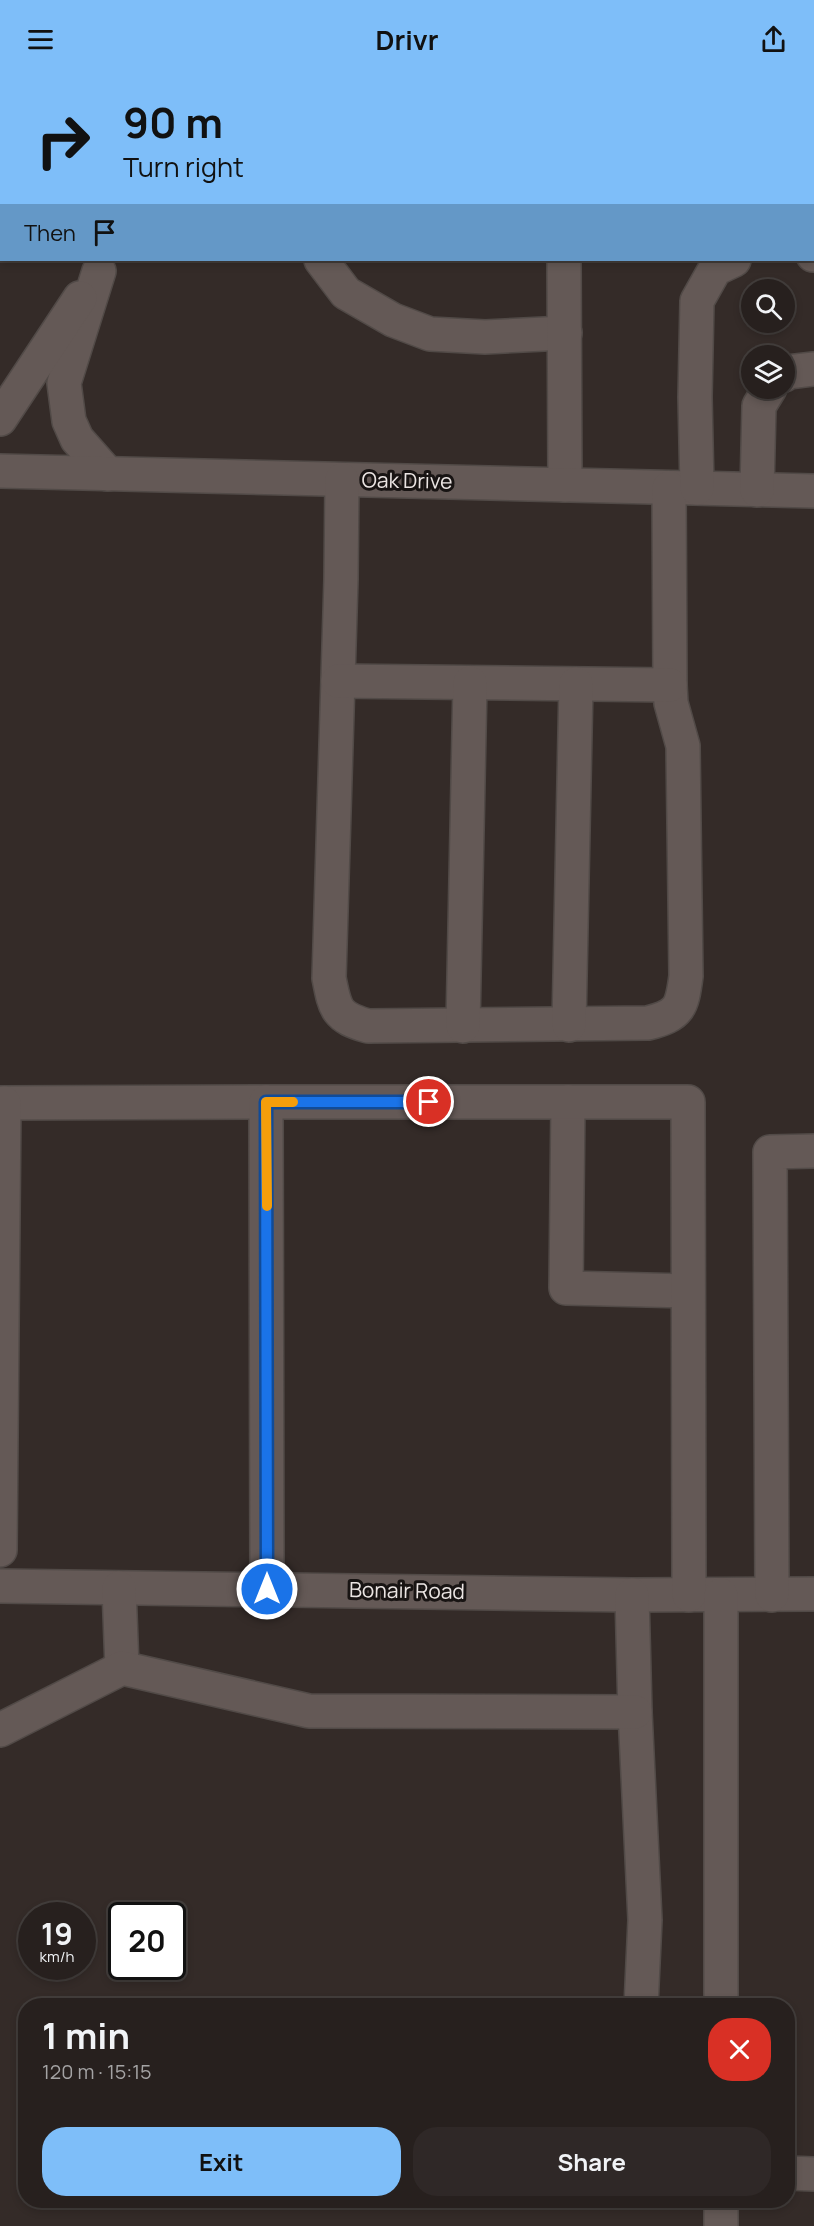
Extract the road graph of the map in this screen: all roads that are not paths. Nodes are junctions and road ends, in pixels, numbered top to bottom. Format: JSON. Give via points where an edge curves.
{"nodes":[{"id":1,"x":322,"y":261,"type":"edge"},
{"id":2,"x":564,"y":261,"type":"edge"},
{"id":3,"x":732,"y":261,"type":"edge"},
{"id":4,"x":104,"y":266,"type":"edge"},
{"id":5,"x":565,"y":333,"type":"junction"},
{"id":6,"x":814,"y":369,"type":"edge"},
{"id":7,"x":795,"y":371,"type":"edge"},
{"id":8,"x":763,"y":399,"type":"edge"},
{"id":9,"x":0,"y":419,"type":"edge"},
{"id":10,"x":0,"y":471,"type":"edge"},
{"id":11,"x":108,"y":474,"type":"junction"},
{"id":12,"x":342,"y":480,"type":"junction"},
{"id":13,"x":565,"y":485,"type":"junction"},
{"id":14,"x":683,"y":488,"type":"junction"},
{"id":15,"x":757,"y":490,"type":"junction"},
{"id":16,"x":814,"y":491,"type":"edge"},
{"id":17,"x":338,"y":681,"type":"junction"},
{"id":18,"x":470,"y":683,"type":"junction"},
{"id":19,"x":576,"y":684,"type":"junction"},
{"id":20,"x":670,"y":685,"type":"junction"},
{"id":21,"x":569,"y":1025,"type":"junction"},
{"id":22,"x":463,"y":1026,"type":"junction"},
{"id":23,"x":266,"y":1102,"type":"junction"},
{"id":24,"x":568,"y":1102,"type":"junction"},
{"id":25,"x":2,"y":1103,"type":"edge"},
{"id":26,"x":814,"y":1151,"type":"edge"},
{"id":27,"x":688,"y":1291,"type":"junction"},
{"id":28,"x":0,"y":1550,"type":"edge"},
{"id":29,"x":0,"y":1586,"type":"edge"},
{"id":30,"x":118,"y":1588,"type":"junction"},
{"id":31,"x":267,"y":1589,"type":"junction"},
{"id":32,"x":632,"y":1594,"type":"junction"},
{"id":33,"x":689,"y":1594,"type":"junction"},
{"id":34,"x":772,"y":1594,"type":"junction"},
{"id":35,"x":814,"y":1594,"type":"edge"},
{"id":36,"x":721,"y":1595,"type":"junction"},
{"id":37,"x":122,"y":1668,"type":"junction"},
{"id":38,"x":634,"y":1712,"type":"junction"},
{"id":39,"x":0,"y":1730,"type":"edge"},
{"id":40,"x":641,"y":1998,"type":"edge"},
{"id":41,"x":721,"y":1998,"type":"edge"},
{"id":42,"x":795,"y":2173,"type":"edge"},
{"id":43,"x":814,"y":2174,"type":"edge"},
{"id":44,"x":721,"y":2208,"type":"edge"},
{"id":45,"x":721,"y":2226,"type":"edge"}],
"edges":[{"from":1,"to":5,"type":"street","via":[[346,293],[393,320],[430,334],[486,337]]},
{"from":2,"to":5,"type":"street"},
{"from":3,"to":14,"type":"street","via":[[716,269],[697,301],[695,397]]},
{"from":4,"to":9,"type":"street"},
{"from":4,"to":11,"type":"street","via":[[64,383],[69,421],[77,439]]},
{"from":5,"to":13,"type":"street"},
{"from":6,"to":7,"type":"street"},
{"from":8,"to":15,"type":"street","via":[[759,406]]},
{"from":10,"to":11,"type":"street","name":"Oak Drive"},
{"from":11,"to":12,"type":"street","name":"Oak Drive"},
{"from":12,"to":13,"type":"street","name":"Oak Drive"},
{"from":12,"to":17,"type":"street"},
{"from":13,"to":14,"type":"street","name":"Oak Drive"},
{"from":14,"to":15,"type":"street","name":"Oak Drive"},
{"from":14,"to":20,"type":"street"},
{"from":15,"to":16,"type":"street","name":"Oak Drive"},
{"from":17,"to":18,"type":"street"},
{"from":17,"to":22,"type":"street","via":[[329,978],[333,1002],[347,1020],[368,1026]]},
{"from":18,"to":19,"type":"street"},
{"from":18,"to":22,"type":"street"},
{"from":19,"to":20,"type":"street"},
{"from":19,"to":21,"type":"street"},
{"from":20,"to":21,"type":"street","via":[[683,746],[687,976],[683,1000],[669,1018],[648,1023]]},
{"from":21,"to":22,"type":"street"},
{"from":23,"to":24,"type":"street"},
{"from":23,"to":25,"type":"street"},
{"from":23,"to":31,"type":"street"},
{"from":24,"to":27,"type":"street","via":[[566,1288]]},
{"from":24,"to":27,"type":"street","via":[[688,1102]]},
{"from":25,"to":28,"type":"street"},
{"from":26,"to":34,"type":"street","via":[[770,1152]]},
{"from":27,"to":33,"type":"street"},
{"from":29,"to":30,"type":"street","name":"Bonair Road"},
{"from":30,"to":31,"type":"street","name":"Bonair Road"},
{"from":30,"to":37,"type":"street"},
{"from":31,"to":32,"type":"street","name":"Bonair Road"},
{"from":32,"to":33,"type":"street","name":"Bonair Road"},
{"from":32,"to":38,"type":"street"},
{"from":33,"to":36,"type":"street","name":"Bonair Road"},
{"from":34,"to":35,"type":"street","name":"Bonair Road"},
{"from":34,"to":36,"type":"street","name":"Bonair Road"},
{"from":36,"to":41,"type":"street"},
{"from":37,"to":38,"type":"street","via":[[309,1711]]},
{"from":37,"to":39,"type":"street"},
{"from":38,"to":40,"type":"street","via":[[645,1920]]},
{"from":42,"to":43,"type":"street"},
{"from":44,"to":45,"type":"street"}]}
